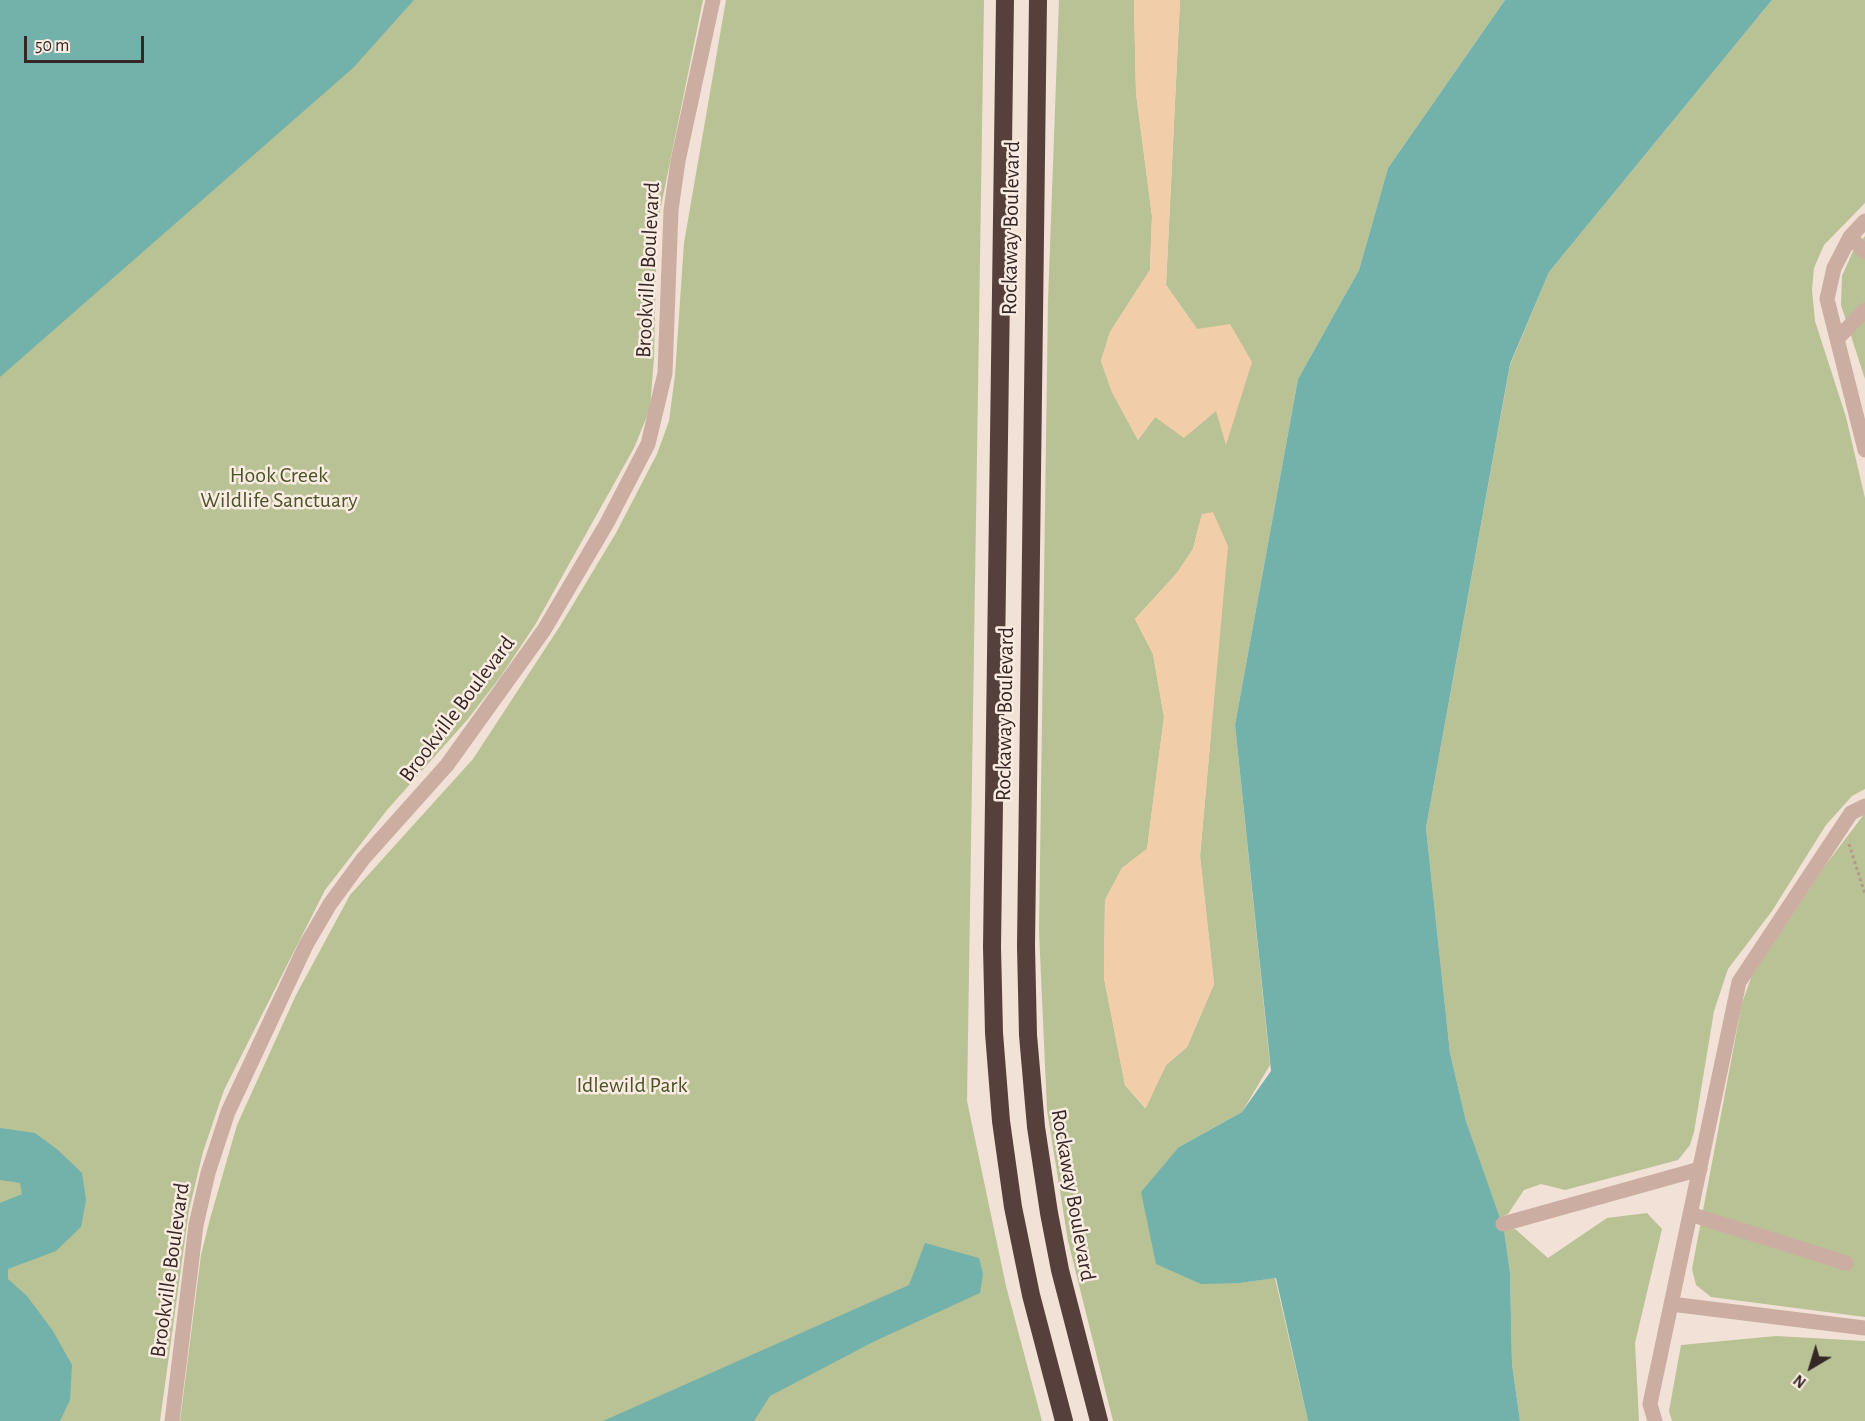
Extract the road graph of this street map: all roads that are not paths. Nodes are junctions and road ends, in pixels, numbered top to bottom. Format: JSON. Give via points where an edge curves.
{"nodes":[{"id":1,"x":713,"y":0,"type":"edge"},
{"id":2,"x":1005,"y":0,"type":"edge"},
{"id":3,"x":1038,"y":0,"type":"edge"},
{"id":4,"x":1865,"y":221,"type":"edge"},
{"id":5,"x":1850,"y":237,"type":"junction"},
{"id":6,"x":1865,"y":252,"type":"edge"},
{"id":7,"x":1865,"y":310,"type":"edge"},
{"id":8,"x":1837,"y":339,"type":"junction"},
{"id":9,"x":1865,"y":450,"type":"edge"},
{"id":10,"x":1865,"y":806,"type":"edge"},
{"id":11,"x":1700,"y":1169,"type":"junction"},
{"id":12,"x":1690,"y":1214,"type":"junction"},
{"id":13,"x":1503,"y":1224,"type":"dead end"},
{"id":14,"x":1846,"y":1263,"type":"dead end"},
{"id":15,"x":1671,"y":1304,"type":"junction"},
{"id":16,"x":1865,"y":1329,"type":"edge"},
{"id":17,"x":172,"y":1421,"type":"edge"},
{"id":18,"x":1064,"y":1421,"type":"edge"},
{"id":19,"x":1099,"y":1421,"type":"edge"},
{"id":20,"x":1655,"y":1421,"type":"edge"}],
"edges":[{"from":1,"to":17,"type":"street","name":"Brookville Boulevard","via":[[670,210],[665,373],[648,444],[602,532],[538,639],[447,765],[363,860],[306,945],[228,1112],[208,1173],[195,1225]]},
{"from":2,"to":18,"type":"highway","name":"Rockaway Boulevard","via":[[994,1033],[1013,1207]]},
{"from":3,"to":19,"type":"highway","name":"Rockaway Boulevard","via":[[1028,1035],[1039,1154],[1049,1213]]},
{"from":4,"to":5,"type":"street"},
{"from":5,"to":6,"type":"street"},
{"from":5,"to":8,"type":"street","via":[[1834,268],[1827,299]]},
{"from":7,"to":8,"type":"street"},
{"from":8,"to":9,"type":"street"},
{"from":10,"to":11,"type":"street","via":[[1851,813],[1739,982]]},
{"from":11,"to":12,"type":"street"},
{"from":11,"to":13,"type":"street"},
{"from":12,"to":14,"type":"street"},
{"from":12,"to":15,"type":"street"},
{"from":15,"to":16,"type":"street"},
{"from":15,"to":20,"type":"street","via":[[1650,1404]]}]}
